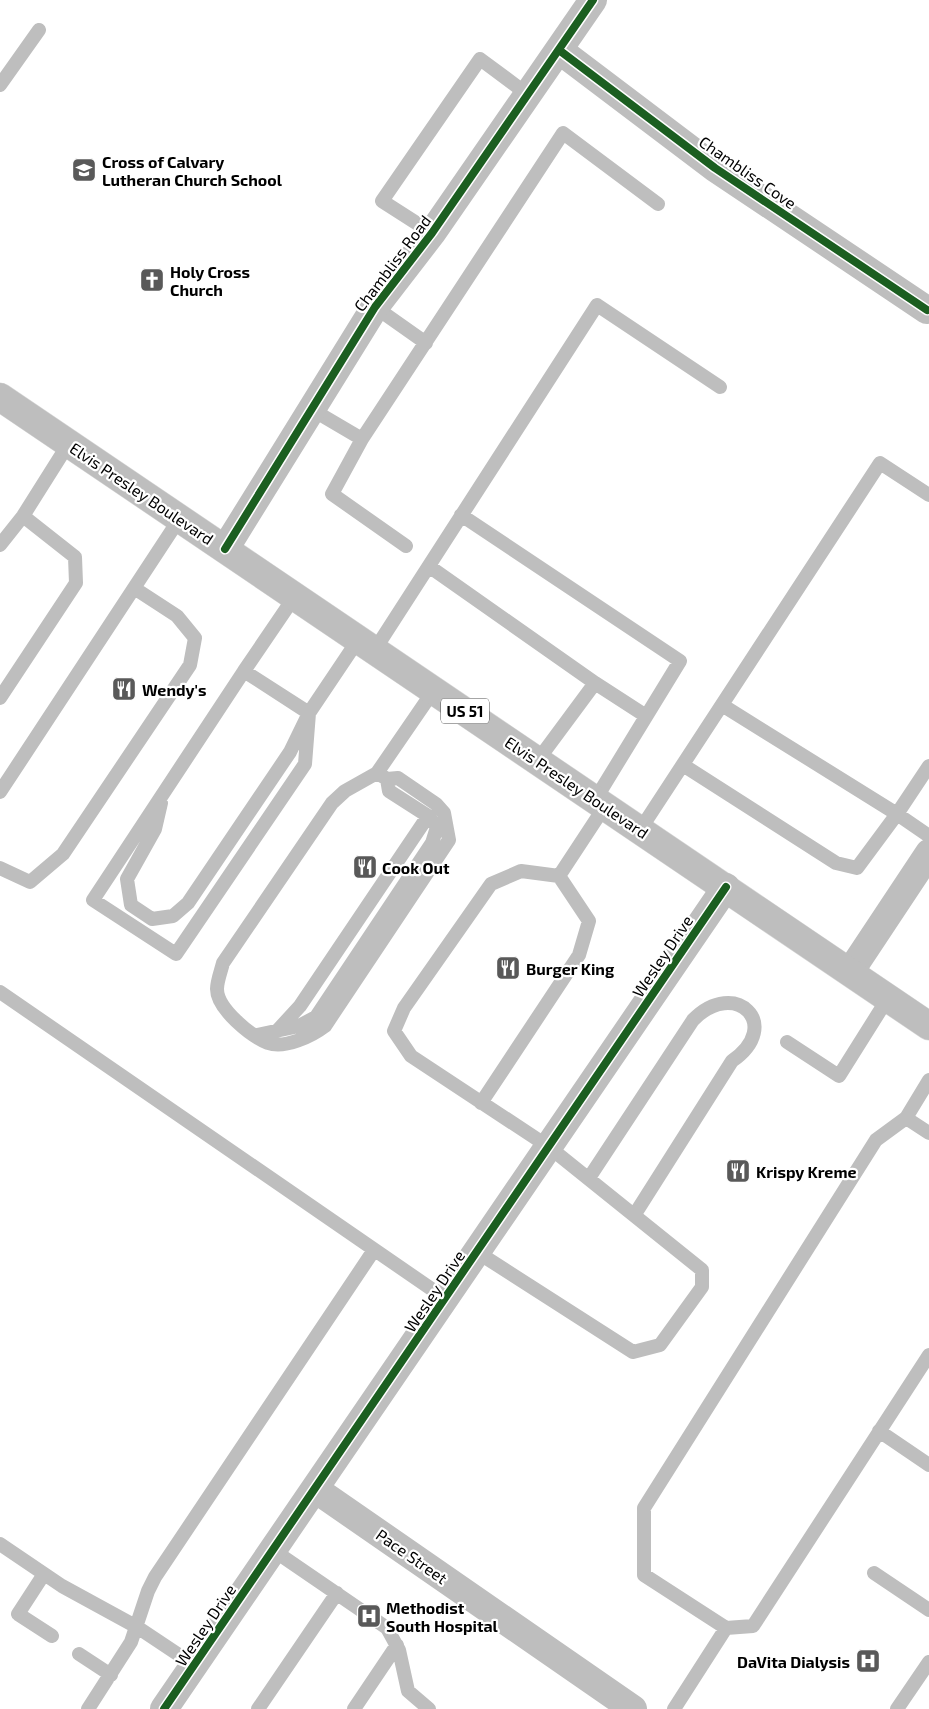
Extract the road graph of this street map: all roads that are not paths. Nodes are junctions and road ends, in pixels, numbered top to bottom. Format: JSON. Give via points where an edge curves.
{"nodes":[{"id":1,"x":593,"y":0,"type":"edge"},
{"id":2,"x":39,"y":30,"type":"dead end"},
{"id":3,"x":559,"y":50,"type":"junction"},
{"id":4,"x":0,"y":86,"type":"edge"},
{"id":5,"x":527,"y":94,"type":"junction"},
{"id":6,"x":658,"y":204,"type":"dead end"},
{"id":7,"x":432,"y":233,"type":"junction"},
{"id":8,"x":375,"y":307,"type":"junction"},
{"id":9,"x":927,"y":310,"type":"dead end"},
{"id":10,"x":426,"y":343,"type":"junction"},
{"id":11,"x":720,"y":387,"type":"dead end"},
{"id":12,"x":0,"y":397,"type":"edge"},
{"id":13,"x":311,"y":409,"type":"junction"},
{"id":14,"x":362,"y":440,"type":"junction"},
{"id":15,"x":69,"y":444,"type":"junction"},
{"id":16,"x":929,"y":495,"type":"edge"},
{"id":17,"x":461,"y":515,"type":"junction"},
{"id":18,"x":23,"y":516,"type":"junction"},
{"id":19,"x":180,"y":518,"type":"junction"},
{"id":20,"x":0,"y":545,"type":"edge"},
{"id":21,"x":406,"y":546,"type":"dead end"},
{"id":22,"x":225,"y":549,"type":"junction"},
{"id":23,"x":430,"y":567,"type":"junction"},
{"id":24,"x":134,"y":588,"type":"junction"},
{"id":25,"x":295,"y":596,"type":"junction"},
{"id":26,"x":366,"y":645,"type":"junction"},
{"id":27,"x":244,"y":671,"type":"junction"},
{"id":28,"x":595,"y":683,"type":"junction"},
{"id":29,"x":434,"y":690,"type":"junction"},
{"id":30,"x":0,"y":698,"type":"edge"},
{"id":31,"x":722,"y":705,"type":"junction"},
{"id":32,"x":309,"y":713,"type":"junction"},
{"id":33,"x":646,"y":716,"type":"junction"},
{"id":34,"x":538,"y":760,"type":"junction"},
{"id":35,"x":683,"y":765,"type":"junction"},
{"id":36,"x":929,"y":766,"type":"edge"},
{"id":37,"x":382,"y":776,"type":"junction"},
{"id":38,"x":0,"y":792,"type":"edge"},
{"id":39,"x":163,"y":794,"type":"junction"},
{"id":40,"x":600,"y":803,"type":"junction"},
{"id":41,"x":897,"y":814,"type":"junction"},
{"id":42,"x":428,"y":816,"type":"junction"},
{"id":43,"x":640,"y":830,"type":"junction"},
{"id":44,"x":929,"y":836,"type":"edge"},
{"id":45,"x":929,"y":853,"type":"edge"},
{"id":46,"x":0,"y":868,"type":"edge"},
{"id":47,"x":559,"y":876,"type":"junction"},
{"id":48,"x":726,"y":887,"type":"junction"},
{"id":49,"x":850,"y":972,"type":"junction"},
{"id":50,"x":0,"y":992,"type":"edge"},
{"id":51,"x":888,"y":998,"type":"junction"},
{"id":52,"x":929,"y":1026,"type":"edge"},
{"id":53,"x":278,"y":1031,"type":"junction"},
{"id":54,"x":257,"y":1035,"type":"junction"},
{"id":55,"x":787,"y":1042,"type":"dead end"},
{"id":56,"x":929,"y":1080,"type":"edge"},
{"id":57,"x":482,"y":1103,"type":"junction"},
{"id":58,"x":906,"y":1118,"type":"junction"},
{"id":59,"x":929,"y":1133,"type":"edge"},
{"id":60,"x":549,"y":1147,"type":"junction"},
{"id":61,"x":589,"y":1178,"type":"junction"},
{"id":62,"x":635,"y":1214,"type":"junction"},
{"id":63,"x":374,"y":1250,"type":"junction"},
{"id":64,"x":477,"y":1252,"type":"junction"},
{"id":65,"x":446,"y":1299,"type":"junction"},
{"id":66,"x":929,"y":1355,"type":"edge"},
{"id":67,"x":879,"y":1432,"type":"junction"},
{"id":68,"x":929,"y":1465,"type":"edge"},
{"id":69,"x":315,"y":1489,"type":"junction"},
{"id":70,"x":0,"y":1544,"type":"edge"},
{"id":71,"x":273,"y":1550,"type":"junction"},
{"id":72,"x":874,"y":1573,"type":"dead end"},
{"id":73,"x":44,"y":1574,"type":"junction"},
{"id":74,"x":337,"y":1593,"type":"junction"},
{"id":75,"x":929,"y":1610,"type":"edge"},
{"id":76,"x":137,"y":1628,"type":"junction"},
{"id":77,"x":726,"y":1628,"type":"junction"},
{"id":78,"x":52,"y":1636,"type":"dead end"},
{"id":79,"x":397,"y":1645,"type":"junction"},
{"id":80,"x":79,"y":1654,"type":"dead end"},
{"id":81,"x":929,"y":1662,"type":"edge"},
{"id":82,"x":194,"y":1665,"type":"junction"},
{"id":83,"x":111,"y":1675,"type":"junction"},
{"id":84,"x":88,"y":1709,"type":"edge"},
{"id":85,"x":164,"y":1709,"type":"edge"},
{"id":86,"x":258,"y":1709,"type":"edge"},
{"id":87,"x":354,"y":1709,"type":"edge"},
{"id":88,"x":429,"y":1709,"type":"edge"},
{"id":89,"x":633,"y":1709,"type":"edge"},
{"id":90,"x":674,"y":1709,"type":"edge"},
{"id":91,"x":897,"y":1709,"type":"edge"}],
"edges":[{"from":1,"to":3,"type":"street","name":"Chambliss Road"},
{"from":2,"to":4,"type":"lane"},
{"from":3,"to":5,"type":"street","name":"Chambliss Road"},
{"from":3,"to":9,"type":"street","name":"Chambliss Cove","via":[[715,168]]},
{"from":5,"to":7,"type":"street","name":"Chambliss Road"},
{"from":5,"to":7,"type":"lane","via":[[480,59],[382,202]]},
{"from":6,"to":10,"type":"lane","via":[[563,133]]},
{"from":7,"to":8,"type":"street","name":"Chambliss Road"},
{"from":8,"to":10,"type":"lane"},
{"from":8,"to":13,"type":"street","name":"Chambliss Road"},
{"from":10,"to":14,"type":"lane"},
{"from":11,"to":17,"type":"lane","via":[[597,305]]},
{"from":12,"to":15,"type":"street","name":"Elvis Presley Boulevard","number":"US 51"},
{"from":13,"to":14,"type":"lane"},
{"from":13,"to":22,"type":"street","name":"Chambliss Road"},
{"from":14,"to":21,"type":"lane","via":[[332,494]]},
{"from":15,"to":18,"type":"lane"},
{"from":15,"to":19,"type":"street","name":"Elvis Presley Boulevard","number":"US 51"},
{"from":16,"to":31,"type":"lane","via":[[880,463]]},
{"from":17,"to":23,"type":"lane"},
{"from":17,"to":33,"type":"lane","via":[[680,661]]},
{"from":18,"to":20,"type":"lane"},
{"from":18,"to":30,"type":"lane","via":[[75,557],[76,583]]},
{"from":19,"to":22,"type":"street","name":"Elvis Presley Boulevard","number":"US 51"},
{"from":19,"to":24,"type":"lane"},
{"from":22,"to":25,"type":"street","name":"Elvis Presley Boulevard","number":"US 51"},
{"from":23,"to":26,"type":"lane"},
{"from":23,"to":28,"type":"lane"},
{"from":24,"to":38,"type":"lane"},
{"from":24,"to":46,"type":"lane","via":[[177,616],[195,638],[190,665],[62,854],[30,882]]},
{"from":25,"to":26,"type":"street","name":"Elvis Presley Boulevard","number":"US 51"},
{"from":25,"to":27,"type":"lane"},
{"from":26,"to":29,"type":"street","name":"Elvis Presley Boulevard","number":"US 51"},
{"from":26,"to":32,"type":"lane"},
{"from":27,"to":32,"type":"lane"},
{"from":27,"to":39,"type":"lane"},
{"from":28,"to":33,"type":"lane"},
{"from":28,"to":34,"type":"lane"},
{"from":29,"to":34,"type":"street","name":"Elvis Presley Boulevard","number":"US 51"},
{"from":29,"to":37,"type":"lane"},
{"from":31,"to":35,"type":"lane"},
{"from":31,"to":41,"type":"lane"},
{"from":32,"to":39,"type":"lane","via":[[290,752],[188,903],[173,916],[152,919],[131,905],[127,879],[155,829]]},
{"from":32,"to":39,"type":"lane","via":[[305,764],[176,954],[93,900]]},
{"from":33,"to":40,"type":"lane"},
{"from":34,"to":40,"type":"street","name":"Elvis Presley Boulevard","number":"US 51"},
{"from":35,"to":41,"type":"lane","via":[[836,863],[858,868]]},
{"from":35,"to":43,"type":"lane"},
{"from":36,"to":41,"type":"lane"},
{"from":37,"to":42,"type":"lane","via":[[389,790]]},
{"from":37,"to":54,"type":"lane","via":[[345,791],[332,803],[223,963],[217,990],[230,1016]]},
{"from":37,"to":54,"type":"lane","via":[[398,778],[436,804],[444,813],[449,840],[325,1026],[312,1037],[296,1042],[269,1043]]},
{"from":40,"to":43,"type":"street","name":"Elvis Presley Boulevard","number":"US 51"},
{"from":40,"to":47,"type":"lane"},
{"from":41,"to":44,"type":"lane"},
{"from":42,"to":53,"type":"lane","via":[[300,1006]]},
{"from":42,"to":53,"type":"lane","via":[[436,827],[432,844],[316,1017],[300,1026]]},
{"from":43,"to":48,"type":"street","name":"Elvis Presley Boulevard","number":"US 51"},
{"from":45,"to":49,"type":"street"},
{"from":47,"to":57,"type":"lane","via":[[589,921],[580,955]]},
{"from":47,"to":57,"type":"lane","via":[[521,871],[491,884],[404,1008],[394,1032],[411,1056]]},
{"from":48,"to":49,"type":"street","name":"Elvis Presley Boulevard","number":"US 51"},
{"from":48,"to":60,"type":"street","name":"Wesley Drive"},
{"from":49,"to":51,"type":"street","name":"Elvis Presley Boulevard","number":"US 51"},
{"from":50,"to":63,"type":"lane"},
{"from":51,"to":52,"type":"street","name":"Elvis Presley Boulevard","number":"US 51"},
{"from":51,"to":55,"type":"lane","via":[[839,1076]]},
{"from":53,"to":54,"type":"lane"},
{"from":56,"to":58,"type":"lane"},
{"from":57,"to":60,"type":"lane"},
{"from":58,"to":59,"type":"lane"},
{"from":58,"to":77,"type":"lane","via":[[876,1140],[644,1508],[644,1575]]},
{"from":60,"to":61,"type":"lane"},
{"from":60,"to":64,"type":"street","name":"Wesley Drive"},
{"from":61,"to":62,"type":"lane"},
{"from":61,"to":62,"type":"lane","via":[[693,1020],[715,1004],[734,1003],[749,1014],[756,1029],[753,1039],[732,1061]]},
{"from":62,"to":64,"type":"lane","via":[[702,1270],[702,1287],[660,1345],[633,1352]]},
{"from":63,"to":65,"type":"lane"},
{"from":63,"to":76,"type":"lane","via":[[155,1578]]},
{"from":64,"to":65,"type":"street","name":"Wesley Drive"},
{"from":65,"to":69,"type":"street","name":"Wesley Drive"},
{"from":66,"to":67,"type":"lane"},
{"from":67,"to":68,"type":"lane"},
{"from":67,"to":77,"type":"lane","via":[[753,1626]]},
{"from":69,"to":71,"type":"street","name":"Wesley Drive"},
{"from":69,"to":89,"type":"street","name":"Pace Street"},
{"from":70,"to":73,"type":"lane"},
{"from":71,"to":74,"type":"lane"},
{"from":71,"to":82,"type":"street","name":"Wesley Drive"},
{"from":72,"to":75,"type":"lane"},
{"from":73,"to":76,"type":"lane"},
{"from":73,"to":78,"type":"lane","via":[[18,1614]]},
{"from":74,"to":79,"type":"lane","via":[[387,1628]]},
{"from":74,"to":86,"type":"lane"},
{"from":76,"to":82,"type":"lane"},
{"from":76,"to":83,"type":"lane","via":[[124,1657]]},
{"from":77,"to":90,"type":"lane"},
{"from":79,"to":87,"type":"lane"},
{"from":79,"to":88,"type":"lane","via":[[408,1691]]},
{"from":80,"to":83,"type":"lane"},
{"from":81,"to":91,"type":"lane"},
{"from":82,"to":85,"type":"street","name":"Wesley Drive"},
{"from":83,"to":84,"type":"lane"}]}
